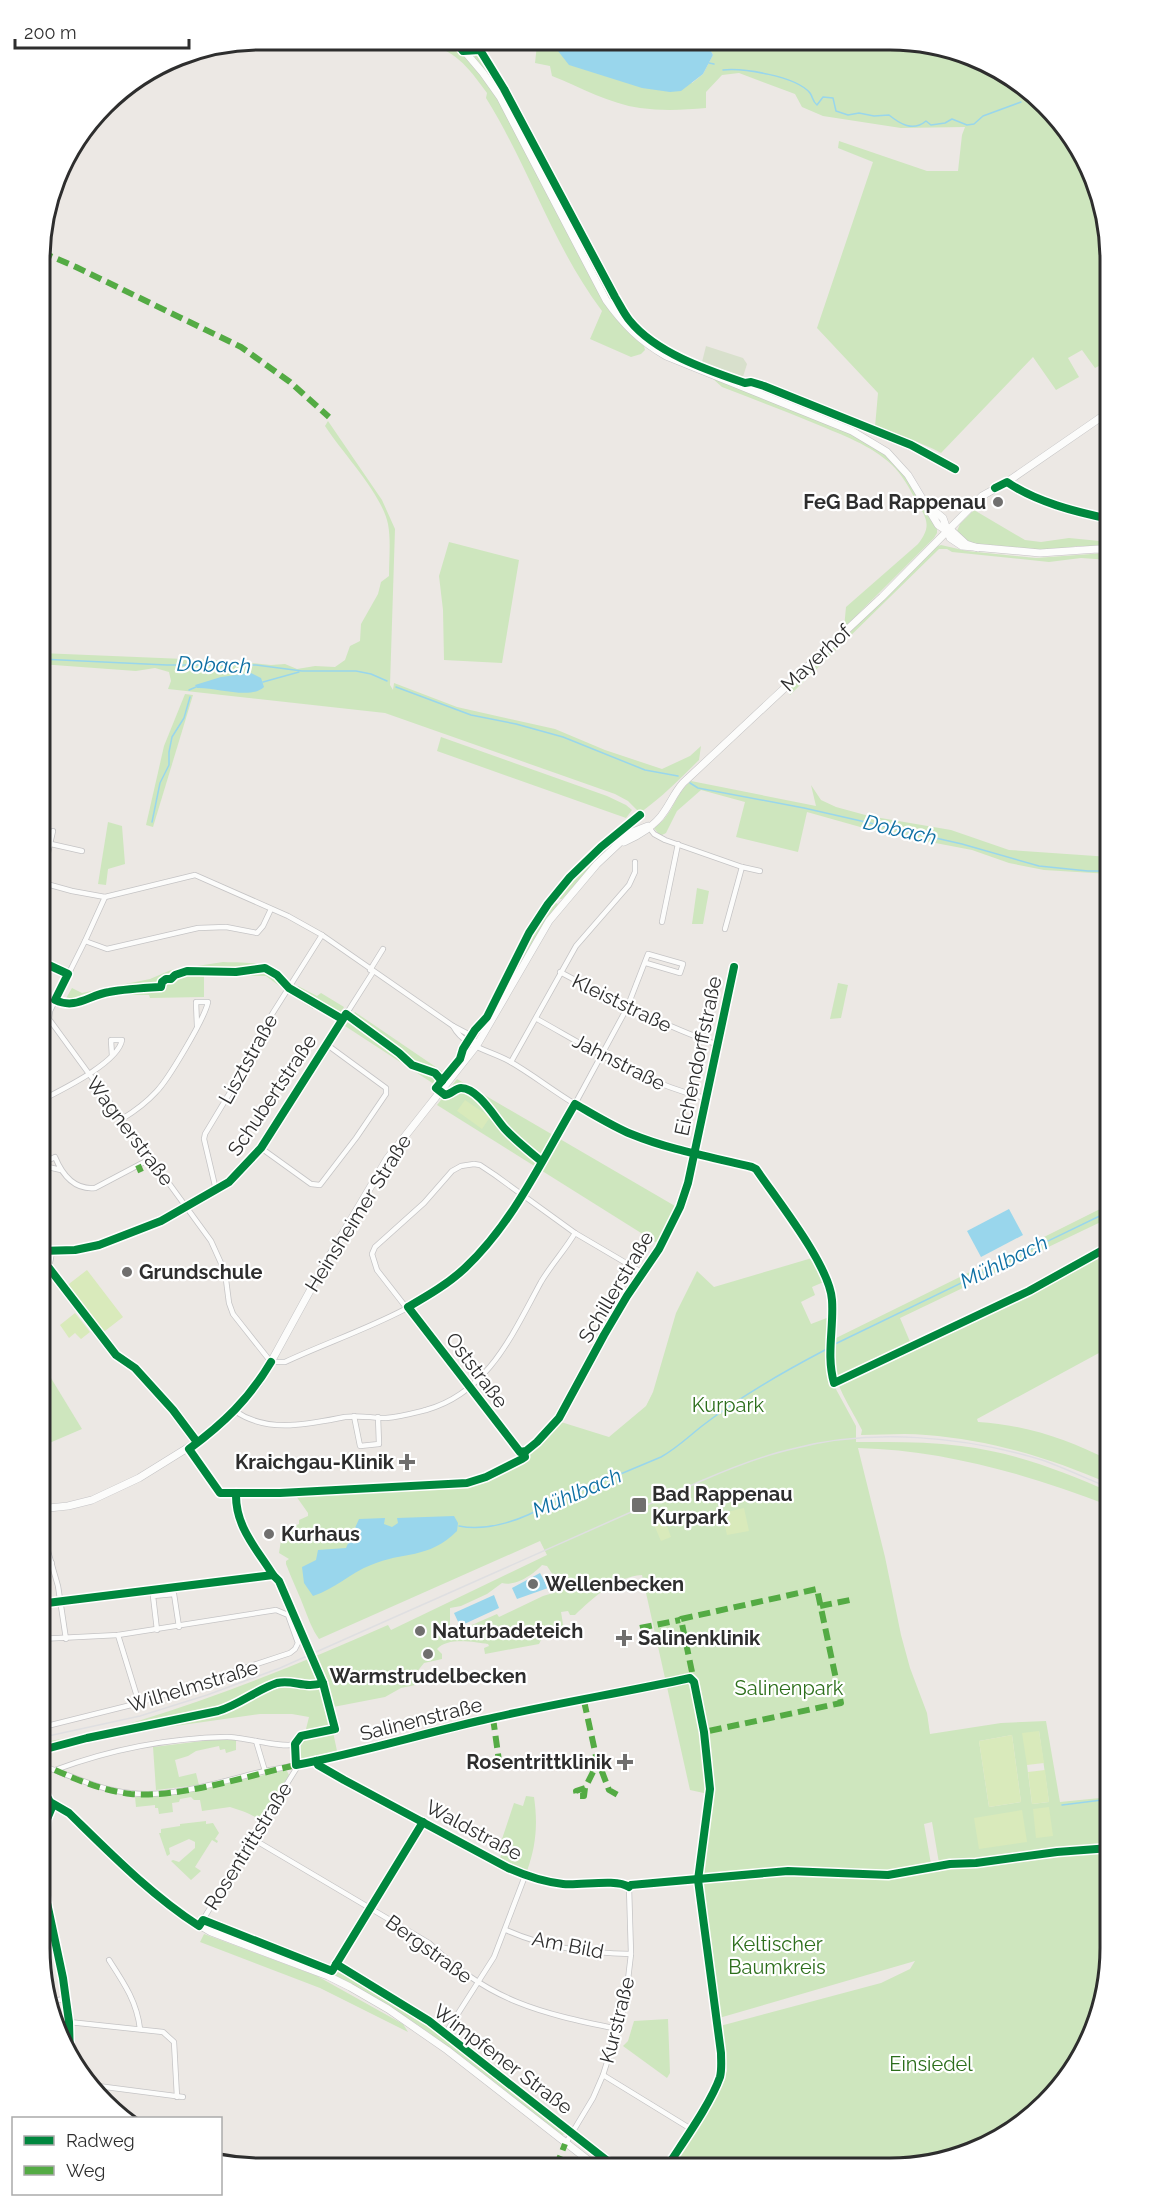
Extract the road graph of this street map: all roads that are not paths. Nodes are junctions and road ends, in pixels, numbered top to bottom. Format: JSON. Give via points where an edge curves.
{"nodes":[{"id":1,"x":463,"y":50,"type":"edge"},
{"id":2,"x":1100,"y":418,"type":"edge"},
{"id":3,"x":1007,"y":482,"type":"junction"},
{"id":4,"x":1100,"y":517,"type":"edge"},
{"id":5,"x":947,"y":531,"type":"junction"},
{"id":6,"x":1100,"y":549,"type":"edge"},
{"id":7,"x":683,"y":783,"type":"joint"},
{"id":8,"x":648,"y":826,"type":"junction"},
{"id":9,"x":53,"y":831,"type":"dead end"},
{"id":10,"x":51,"y":844,"type":"junction"},
{"id":11,"x":678,"y":844,"type":"junction"},
{"id":12,"x":50,"y":848,"type":"edge"},
{"id":13,"x":82,"y":851,"type":"dead end"},
{"id":14,"x":635,"y":862,"type":"dead end"},
{"id":15,"x":742,"y":867,"type":"junction"},
{"id":16,"x":760,"y":871,"type":"dead end"},
{"id":17,"x":50,"y":885,"type":"edge"},
{"id":18,"x":105,"y":897,"type":"junction"},
{"id":19,"x":271,"y":909,"type":"junction"},
{"id":20,"x":662,"y":922,"type":"dead end"},
{"id":21,"x":725,"y":929,"type":"dead end"},
{"id":22,"x":322,"y":935,"type":"junction"},
{"id":23,"x":86,"y":941,"type":"junction"},
{"id":24,"x":383,"y":949,"type":"dead end"},
{"id":25,"x":646,"y":963,"type":"junction"},
{"id":26,"x":50,"y":966,"type":"edge"},
{"id":27,"x":734,"y":967,"type":"dead end"},
{"id":28,"x":371,"y":971,"type":"junction"},
{"id":29,"x":560,"y":972,"type":"junction"},
{"id":30,"x":68,"y":974,"type":"junction"},
{"id":31,"x":50,"y":1008,"type":"edge"},
{"id":32,"x":627,"y":1008,"type":"junction"},
{"id":33,"x":537,"y":1019,"type":"junction"},
{"id":34,"x":50,"y":1024,"type":"edge"},
{"id":35,"x":197,"y":1026,"type":"junction"},
{"id":36,"x":453,"y":1026,"type":"junction"},
{"id":37,"x":326,"y":1044,"type":"junction"},
{"id":38,"x":477,"y":1045,"type":"junction"},
{"id":39,"x":718,"y":1045,"type":"junction"},
{"id":40,"x":112,"y":1056,"type":"dead end"},
{"id":41,"x":602,"y":1056,"type":"junction"},
{"id":42,"x":511,"y":1062,"type":"junction"},
{"id":43,"x":88,"y":1075,"type":"junction"},
{"id":44,"x":50,"y":1096,"type":"edge"},
{"id":45,"x":705,"y":1098,"type":"junction"},
{"id":46,"x":574,"y":1104,"type":"junction"},
{"id":47,"x":123,"y":1119,"type":"junction"},
{"id":48,"x":261,"y":1148,"type":"junction"},
{"id":49,"x":693,"y":1152,"type":"junction"},
{"id":50,"x":150,"y":1159,"type":"junction"},
{"id":51,"x":60,"y":1170,"type":"dead end"},
{"id":52,"x":216,"y":1190,"type":"junction"},
{"id":53,"x":521,"y":1195,"type":"junction"},
{"id":54,"x":186,"y":1207,"type":"junction"},
{"id":55,"x":575,"y":1233,"type":"junction"},
{"id":56,"x":52,"y":1252,"type":"joint"},
{"id":57,"x":50,"y":1263,"type":"edge"},
{"id":58,"x":644,"y":1273,"type":"junction"},
{"id":59,"x":408,"y":1307,"type":"junction"},
{"id":60,"x":272,"y":1362,"type":"junction"},
{"id":61,"x":470,"y":1388,"type":"junction"},
{"id":62,"x":235,"y":1411,"type":"junction"},
{"id":63,"x":354,"y":1416,"type":"junction"},
{"id":64,"x":378,"y":1417,"type":"junction"},
{"id":65,"x":189,"y":1449,"type":"junction"},
{"id":66,"x":520,"y":1452,"type":"joint"},
{"id":67,"x":220,"y":1493,"type":"dead end"},
{"id":68,"x":50,"y":1508,"type":"edge"},
{"id":69,"x":50,"y":1556,"type":"edge"},
{"id":70,"x":52,"y":1563,"type":"joint"},
{"id":71,"x":179,"y":1627,"type":"junction"},
{"id":72,"x":157,"y":1630,"type":"junction"},
{"id":73,"x":118,"y":1635,"type":"junction"},
{"id":74,"x":50,"y":1639,"type":"edge"},
{"id":75,"x":66,"y":1639,"type":"junction"},
{"id":76,"x":139,"y":1703,"type":"junction"},
{"id":77,"x":554,"y":1706,"type":"dead end"},
{"id":78,"x":50,"y":1725,"type":"edge"},
{"id":79,"x":256,"y":1741,"type":"junction"},
{"id":80,"x":295,"y":1744,"type":"dead end"},
{"id":81,"x":316,"y":1761,"type":"junction"},
{"id":82,"x":296,"y":1764,"type":"junction"},
{"id":83,"x":50,"y":1768,"type":"edge"},
{"id":84,"x":55,"y":1770,"type":"junction"},
{"id":85,"x":265,"y":1771,"type":"junction"},
{"id":86,"x":710,"y":1797,"type":"dead end"},
{"id":87,"x":50,"y":1800,"type":"edge"},
{"id":88,"x":53,"y":1805,"type":"junction"},
{"id":89,"x":50,"y":1815,"type":"edge"},
{"id":90,"x":423,"y":1822,"type":"junction"},
{"id":91,"x":253,"y":1839,"type":"junction"},
{"id":92,"x":525,"y":1876,"type":"junction"},
{"id":93,"x":628,"y":1887,"type":"joint"},
{"id":94,"x":370,"y":1907,"type":"junction"},
{"id":95,"x":50,"y":1922,"type":"edge"},
{"id":96,"x":201,"y":1923,"type":"junction"},
{"id":97,"x":506,"y":1930,"type":"junction"},
{"id":98,"x":631,"y":1954,"type":"junction"},
{"id":99,"x":110,"y":1960,"type":"dead end"},
{"id":100,"x":336,"y":1964,"type":"junction"},
{"id":101,"x":330,"y":1974,"type":"junction"},
{"id":102,"x":478,"y":1984,"type":"junction"},
{"id":103,"x":66,"y":1998,"type":"junction"},
{"id":104,"x":57,"y":2000,"type":"edge"},
{"id":105,"x":69,"y":2022,"type":"junction"},
{"id":106,"x":618,"y":2028,"type":"junction"},
{"id":107,"x":140,"y":2029,"type":"junction"},
{"id":108,"x":445,"y":2034,"type":"junction"},
{"id":109,"x":69,"y":2036,"type":"edge"},
{"id":110,"x":603,"y":2075,"type":"junction"},
{"id":111,"x":103,"y":2087,"type":"edge"},
{"id":112,"x":691,"y":2129,"type":"junction"},
{"id":113,"x":572,"y":2132,"type":"junction"},
{"id":114,"x":565,"y":2144,"type":"junction"},
{"id":115,"x":584,"y":2158,"type":"edge"},
{"id":116,"x":604,"y":2158,"type":"edge"},
{"id":117,"x":673,"y":2158,"type":"edge"}],
"edges":[{"from":1,"to":5,"type":"street","via":[[500,97],[606,300],[641,341],[666,357],[852,432],[887,452],[924,501],[943,518]]},
{"from":2,"to":3,"type":"street","name":"Mayerhof"},
{"from":3,"to":4,"type":"street","via":[[1049,501]]},
{"from":3,"to":5,"type":"street","name":"Mayerhof","via":[[982,496]]},
{"from":5,"to":6,"type":"street","via":[[953,542],[978,548],[1040,553]]},
{"from":5,"to":7,"type":"street","name":"Mayerhof"},
{"from":7,"to":8,"type":"street","name":"Heinsheimer Straße","via":[[663,813]]},
{"from":8,"to":11,"type":"street","via":[[654,834]]},
{"from":8,"to":38,"type":"street","name":"Heinsheimer Straße","via":[[635,830],[597,864],[549,921]]},
{"from":9,"to":10,"type":"street"},
{"from":10,"to":12,"type":"street"},
{"from":10,"to":13,"type":"street"},
{"from":11,"to":15,"type":"street"},
{"from":11,"to":20,"type":"street"},
{"from":14,"to":29,"type":"street","via":[[629,885],[576,946]]},
{"from":15,"to":16,"type":"street"},
{"from":15,"to":21,"type":"street"},
{"from":17,"to":18,"type":"street"},
{"from":18,"to":19,"type":"street","via":[[195,875]]},
{"from":18,"to":23,"type":"street","name":"Wagnerstraße"},
{"from":19,"to":22,"type":"street"},
{"from":19,"to":23,"type":"street","via":[[257,933],[226,927],[198,928],[107,949]]},
{"from":22,"to":28,"type":"street"},
{"from":22,"to":52,"type":"street","name":"Lisztstraße","via":[[269,1019],[267,1031],[205,1134]]},
{"from":23,"to":30,"type":"street","name":"Wagnerstraße"},
{"from":24,"to":28,"type":"street","name":"Schubertstraße"},
{"from":25,"to":25,"type":"street","via":[[648,954],[682,964],[680,973]]},
{"from":25,"to":32,"type":"street"},
{"from":26,"to":30,"type":"street"},
{"from":27,"to":39,"type":"street","name":"Eichendorffstraße"},
{"from":28,"to":36,"type":"street"},
{"from":28,"to":37,"type":"street","name":"Schubertstraße"},
{"from":29,"to":32,"type":"street","name":"Kleiststraße"},
{"from":29,"to":33,"type":"street"},
{"from":30,"to":31,"type":"street","name":"Wagnerstraße"},
{"from":32,"to":39,"type":"street","name":"Kleiststraße"},
{"from":32,"to":41,"type":"street"},
{"from":33,"to":41,"type":"street","name":"Jahnstraße"},
{"from":33,"to":42,"type":"street"},
{"from":34,"to":43,"type":"street","name":"Wagnerstraße"},
{"from":35,"to":35,"type":"street","via":[[206,1012],[208,1002],[196,1002]]},
{"from":35,"to":47,"type":"street","via":[[159,1090]]},
{"from":36,"to":38,"type":"street","via":[[472,1036]]},
{"from":36,"to":38,"type":"street","via":[[467,1043]]},
{"from":37,"to":48,"type":"street","name":"Schubertstraße"},
{"from":37,"to":48,"type":"street","via":[[386,1088],[386,1094],[321,1185],[311,1184]]},
{"from":38,"to":42,"type":"street"},
{"from":38,"to":60,"type":"street","name":"Heinsheimer Straße","via":[[387,1159]]},
{"from":39,"to":45,"type":"street","name":"Eichendorffstraße"},
{"from":40,"to":43,"type":"street"},
{"from":41,"to":45,"type":"street","name":"Jahnstraße","via":[[654,1081]]},
{"from":41,"to":46,"type":"street"},
{"from":42,"to":46,"type":"street"},
{"from":43,"to":44,"type":"street"},
{"from":43,"to":47,"type":"street","name":"Wagnerstraße"},
{"from":45,"to":49,"type":"street","name":"Eichendorffstraße"},
{"from":46,"to":49,"type":"street","via":[[628,1133]]},
{"from":47,"to":50,"type":"street","name":"Wagnerstraße"},
{"from":48,"to":52,"type":"street","name":"Schubertstraße","via":[[236,1176]]},
{"from":49,"to":58,"type":"street","name":"Schillerstraße","via":[[680,1207]]},
{"from":50,"to":51,"type":"street","via":[[95,1188],[81,1187]]},
{"from":50,"to":54,"type":"street","name":"Wagnerstraße"},
{"from":52,"to":54,"type":"street","name":"Schubertstraße"},
{"from":53,"to":55,"type":"street"},
{"from":53,"to":59,"type":"street","via":[[498,1231],[464,1269]]},
{"from":53,"to":59,"type":"street","name":"Oststraße","via":[[480,1164],[461,1166],[375,1247],[372,1258],[377,1270]]},
{"from":54,"to":56,"type":"street","name":"Schubertstraße","via":[[99,1245]]},
{"from":54,"to":60,"type":"street","name":"Wagnerstraße","via":[[220,1257],[233,1314]]},
{"from":55,"to":58,"type":"street"},
{"from":55,"to":61,"type":"street","via":[[542,1280],[513,1336]]},
{"from":56,"to":57,"type":"street"},
{"from":58,"to":66,"type":"street","name":"Schillerstraße","via":[[604,1335],[559,1418],[537,1442]]},
{"from":59,"to":60,"type":"street","via":[[285,1362]]},
{"from":59,"to":61,"type":"street","name":"Oststraße"},
{"from":60,"to":62,"type":"street","name":"Heinsheimer Straße"},
{"from":61,"to":64,"type":"street","via":[[433,1407]]},
{"from":61,"to":66,"type":"street","name":"Oststraße"},
{"from":62,"to":63,"type":"street","via":[[243,1417],[285,1426]]},
{"from":62,"to":65,"type":"street","name":"Heinsheimer Straße"},
{"from":63,"to":64,"type":"street"},
{"from":63,"to":64,"type":"street","via":[[360,1446],[379,1444]]},
{"from":65,"to":67,"type":"street"},
{"from":65,"to":68,"type":"street","name":"Heinsheimer Straße","via":[[106,1495]]},
{"from":69,"to":70,"type":"street"},
{"from":70,"to":75,"type":"street"},
{"from":71,"to":72,"type":"street"},
{"from":71,"to":72,"type":"street","via":[[174,1594],[153,1596]]},
{"from":71,"to":76,"type":"street","name":"Wilhelmstraße","via":[[276,1610],[288,1615],[298,1642],[290,1653]]},
{"from":72,"to":73,"type":"street"},
{"from":73,"to":75,"type":"street"},
{"from":73,"to":76,"type":"street"},
{"from":74,"to":75,"type":"street"},
{"from":76,"to":78,"type":"street","name":"Wilhelmstraße"},
{"from":77,"to":81,"type":"street","name":"Salinenstraße"},
{"from":79,"to":80,"type":"street"},
{"from":79,"to":84,"type":"street","via":[[229,1737],[153,1744]]},
{"from":79,"to":85,"type":"street"},
{"from":81,"to":82,"type":"street","name":"Salinenstraße"},
{"from":81,"to":90,"type":"street","name":"Waldstraße"},
{"from":82,"to":85,"type":"street","name":"Salinenstraße"},
{"from":82,"to":91,"type":"street","name":"Rosentrittstraße"},
{"from":83,"to":84,"type":"street","name":"Salinenstraße"},
{"from":84,"to":85,"type":"street","name":"Salinenstraße","via":[[90,1785],[131,1794],[163,1793]]},
{"from":86,"to":112,"type":"street","via":[[698,1880],[721,2069]]},
{"from":87,"to":88,"type":"street","name":"Wimpfener Straße"},
{"from":88,"to":89,"type":"street"},
{"from":88,"to":96,"type":"street","name":"Wimpfener Straße","via":[[69,1813],[157,1895]]},
{"from":90,"to":92,"type":"street","name":"Waldstraße"},
{"from":90,"to":94,"type":"street"},
{"from":91,"to":94,"type":"street","name":"Bergstraße"},
{"from":91,"to":96,"type":"street","name":"Rosentrittstraße"},
{"from":92,"to":93,"type":"street","name":"Waldstraße","via":[[565,1884],[618,1883]]},
{"from":92,"to":97,"type":"street"},
{"from":93,"to":98,"type":"street","name":"Kurstraße"},
{"from":94,"to":100,"type":"street"},
{"from":94,"to":102,"type":"street","name":"Bergstraße","via":[[429,1943]]},
{"from":95,"to":103,"type":"street"},
{"from":96,"to":101,"type":"street","name":"Wimpfener Straße"},
{"from":97,"to":98,"type":"street","name":"Am Bild","via":[[562,1948]]},
{"from":97,"to":102,"type":"street"},
{"from":98,"to":106,"type":"street","name":"Kurstraße"},
{"from":99,"to":107,"type":"street","via":[[132,1995]]},
{"from":100,"to":101,"type":"street"},
{"from":100,"to":108,"type":"street","name":"Wimpfener Straße","via":[[429,2020]]},
{"from":101,"to":114,"type":"street","name":"Wimpfener Straße","via":[[437,2043]]},
{"from":102,"to":106,"type":"street","name":"Bergstraße","via":[[547,2013]]},
{"from":102,"to":108,"type":"street"},
{"from":103,"to":104,"type":"street"},
{"from":103,"to":105,"type":"street"},
{"from":105,"to":107,"type":"street"},
{"from":105,"to":109,"type":"street"},
{"from":106,"to":110,"type":"street","name":"Kurstraße"},
{"from":107,"to":111,"type":"street","via":[[163,2032],[174,2042],[180,2097]]},
{"from":108,"to":113,"type":"street","name":"Wimpfener Straße"},
{"from":110,"to":112,"type":"street"},
{"from":110,"to":113,"type":"street","name":"Kurstraße"},
{"from":112,"to":117,"type":"street"},
{"from":113,"to":114,"type":"street","name":"Kurstraße"},
{"from":113,"to":116,"type":"street","name":"Wimpfener Straße"},
{"from":114,"to":115,"type":"street","name":"Wimpfener Straße"}]}
